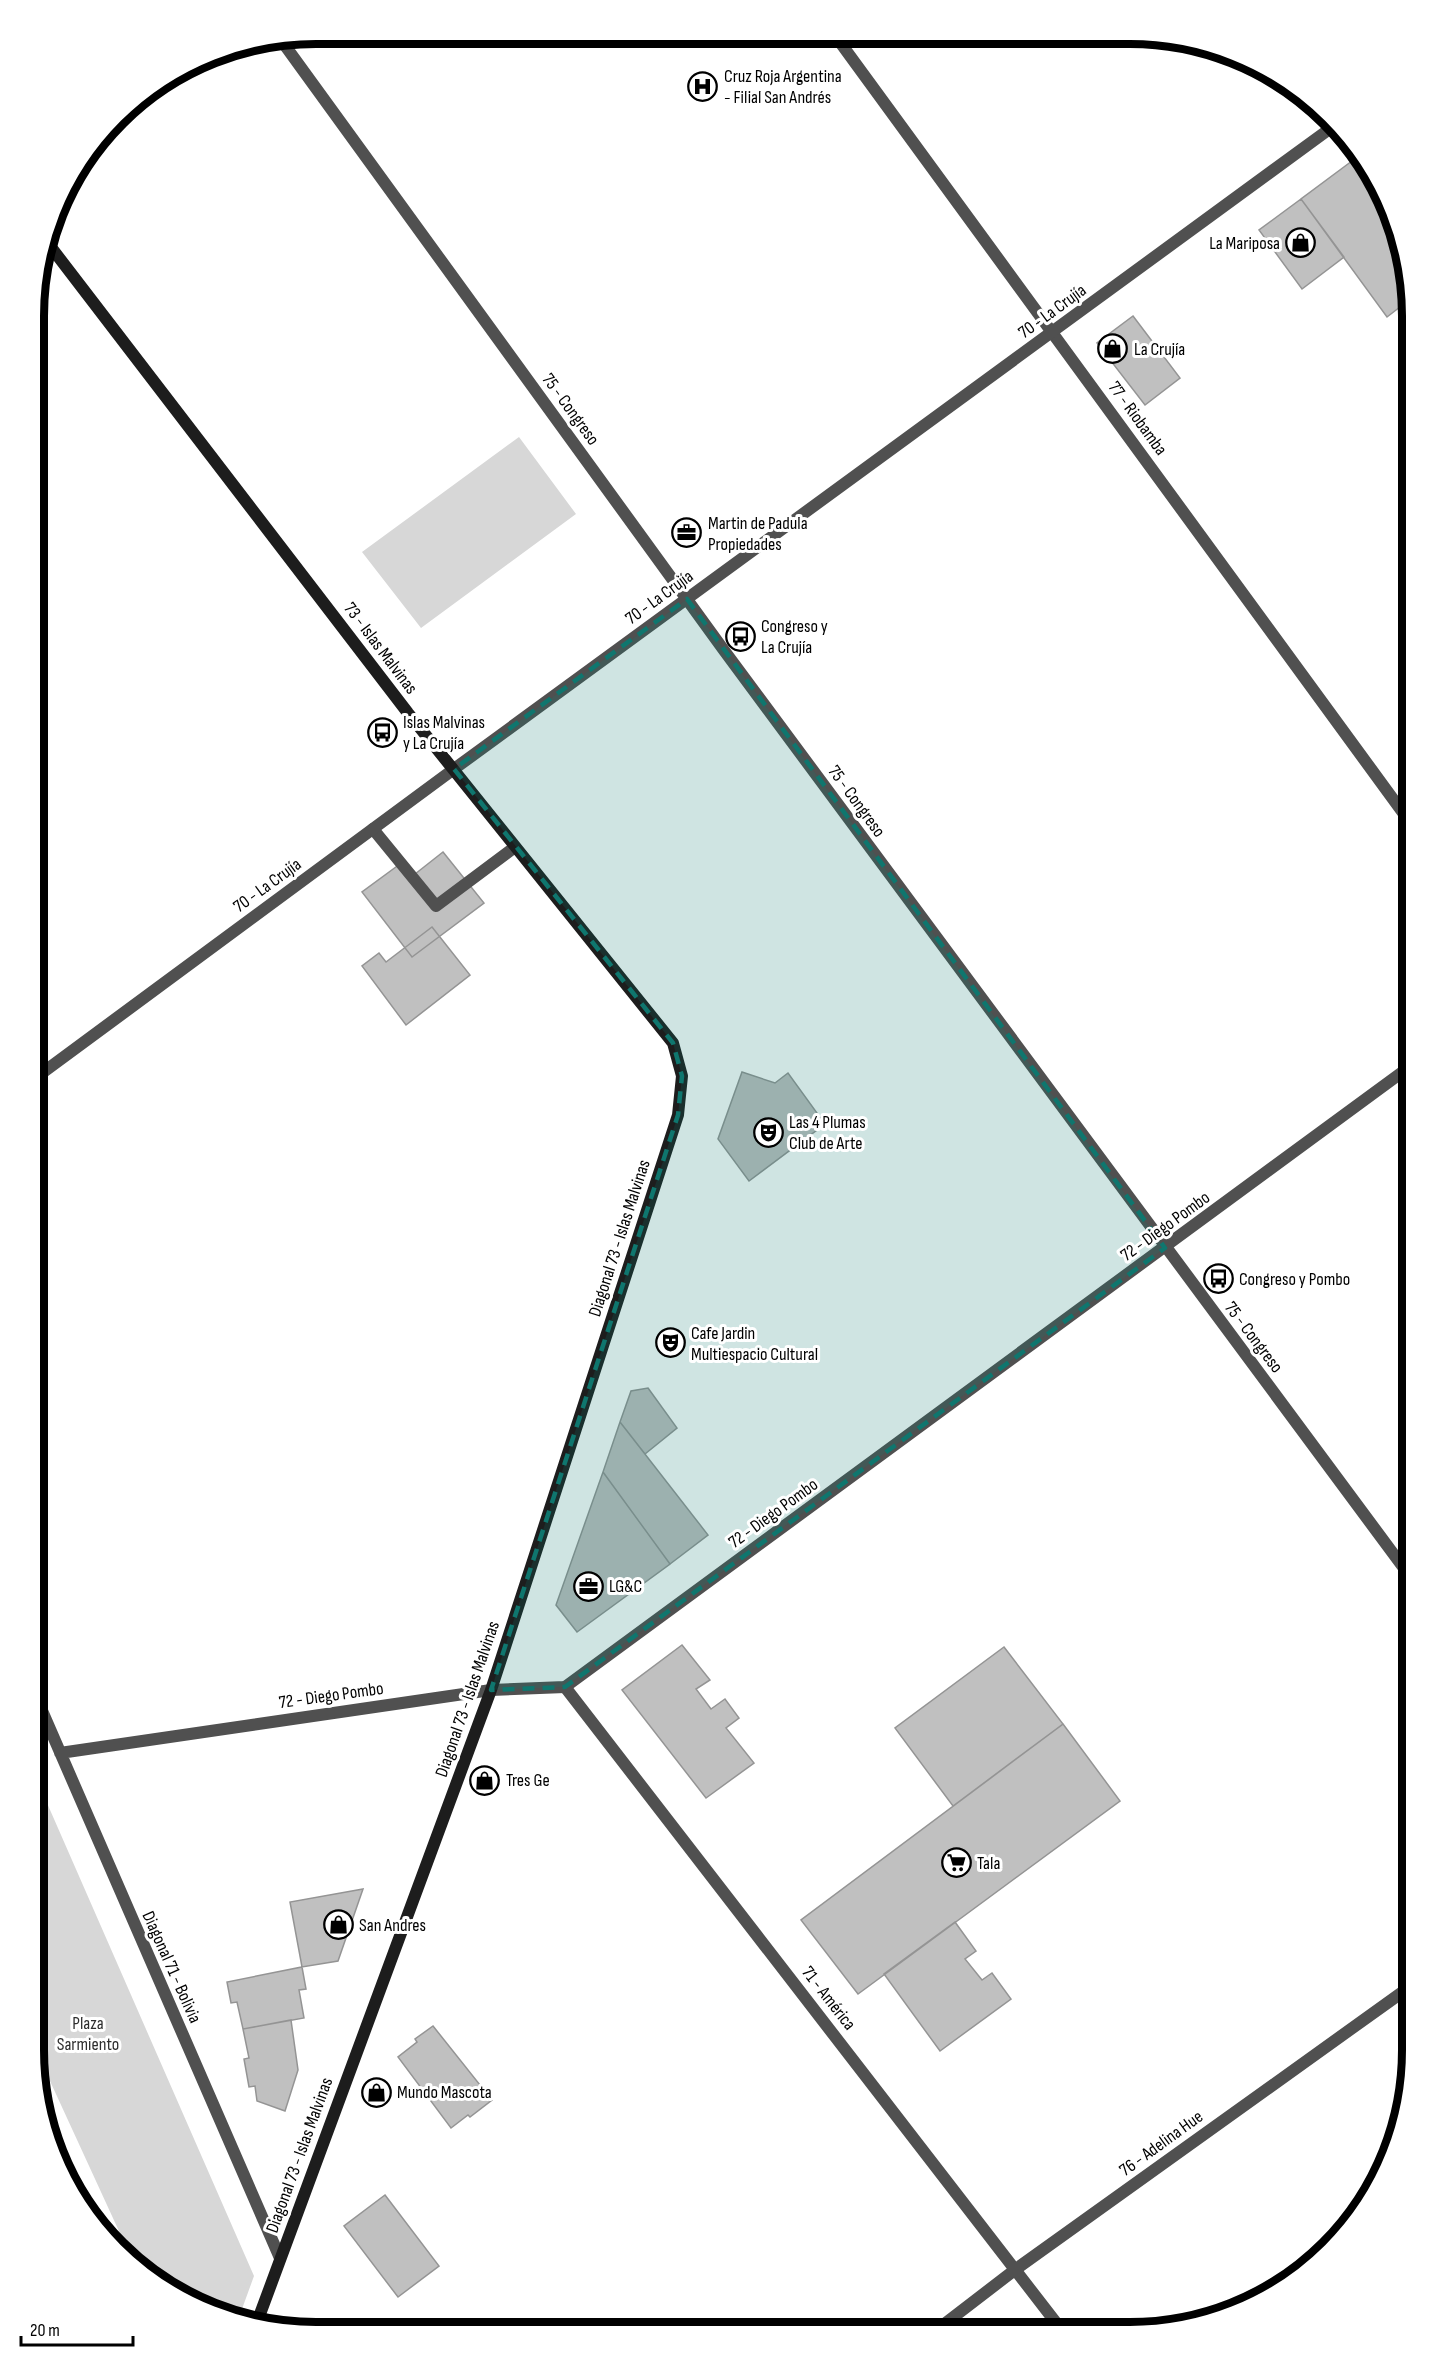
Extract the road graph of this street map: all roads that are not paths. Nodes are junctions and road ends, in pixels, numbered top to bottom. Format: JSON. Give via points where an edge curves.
{"nodes":[{"id":1,"x":841,"y":44,"type":"edge"},
{"id":2,"x":285,"y":45,"type":"edge"},
{"id":3,"x":1328,"y":130,"type":"edge"},
{"id":4,"x":52,"y":249,"type":"edge"},
{"id":5,"x":1053,"y":333,"type":"junction"},
{"id":6,"x":687,"y":599,"type":"junction"},
{"id":7,"x":454,"y":770,"type":"junction"},
{"id":8,"x":1402,"y":811,"type":"edge"},
{"id":9,"x":373,"y":829,"type":"junction"},
{"id":10,"x":515,"y":847,"type":"junction"},
{"id":11,"x":44,"y":1072,"type":"edge"},
{"id":12,"x":1402,"y":1072,"type":"edge"},
{"id":13,"x":682,"y":1076,"type":"joint"},
{"id":14,"x":1165,"y":1248,"type":"junction"},
{"id":15,"x":1402,"y":1566,"type":"edge"},
{"id":16,"x":566,"y":1687,"type":"junction"},
{"id":17,"x":491,"y":1690,"type":"junction"},
{"id":18,"x":44,"y":1716,"type":"edge"},
{"id":19,"x":60,"y":1753,"type":"junction"},
{"id":20,"x":1402,"y":1992,"type":"edge"},
{"id":21,"x":280,"y":2258,"type":"junction"},
{"id":22,"x":1016,"y":2269,"type":"junction"},
{"id":23,"x":259,"y":2316,"type":"edge"},
{"id":24,"x":947,"y":2322,"type":"edge"},
{"id":25,"x":1056,"y":2322,"type":"edge"}],
"edges":[{"from":1,"to":5,"type":"street","name":"77 - Riobamba"},
{"from":2,"to":6,"type":"street","name":"75 - Congreso"},
{"from":3,"to":5,"type":"street","name":"70 - La Crujía"},
{"from":4,"to":7,"type":"main road","name":"73 - Islas Malvinas"},
{"from":5,"to":6,"type":"street","name":"70 - La Crujía"},
{"from":5,"to":8,"type":"street","name":"77 - Riobamba"},
{"from":6,"to":7,"type":"street","name":"70 - La Crujía"},
{"from":6,"to":14,"type":"street","name":"75 - Congreso"},
{"from":7,"to":9,"type":"street","name":"70 - La Crujía"},
{"from":7,"to":10,"type":"main road","name":"73 - Islas Malvinas"},
{"from":9,"to":10,"type":"street","via":[[436,906]]},
{"from":9,"to":11,"type":"street","name":"70 - La Crujía"},
{"from":10,"to":13,"type":"main road","name":"73 - Islas Malvinas","via":[[673,1043]]},
{"from":12,"to":14,"type":"street","name":"72 - Diego Pombo"},
{"from":13,"to":17,"type":"main road","name":"Diagonal 73 - Islas Malvinas","via":[[678,1115]]},
{"from":14,"to":15,"type":"street","name":"75 - Congreso"},
{"from":14,"to":16,"type":"street","name":"72 - Diego Pombo"},
{"from":16,"to":17,"type":"street","name":"72 - Diego Pombo"},
{"from":16,"to":22,"type":"street","name":"71 - América"},
{"from":17,"to":19,"type":"street","name":"72 - Diego Pombo"},
{"from":17,"to":21,"type":"main road","name":"Diagonal 73 - Islas Malvinas"},
{"from":18,"to":19,"type":"street","name":"Diagonal 71 - Bolivia"},
{"from":19,"to":21,"type":"street","name":"Diagonal 71 - Bolivia"},
{"from":20,"to":22,"type":"street","name":"76 - Adelina Hue"},
{"from":21,"to":23,"type":"main road","name":"Diagonal 73 - Islas Malvinas"},
{"from":22,"to":24,"type":"street","name":"76 - Adelina Hue"},
{"from":22,"to":25,"type":"street","name":"71 - América"}]}
